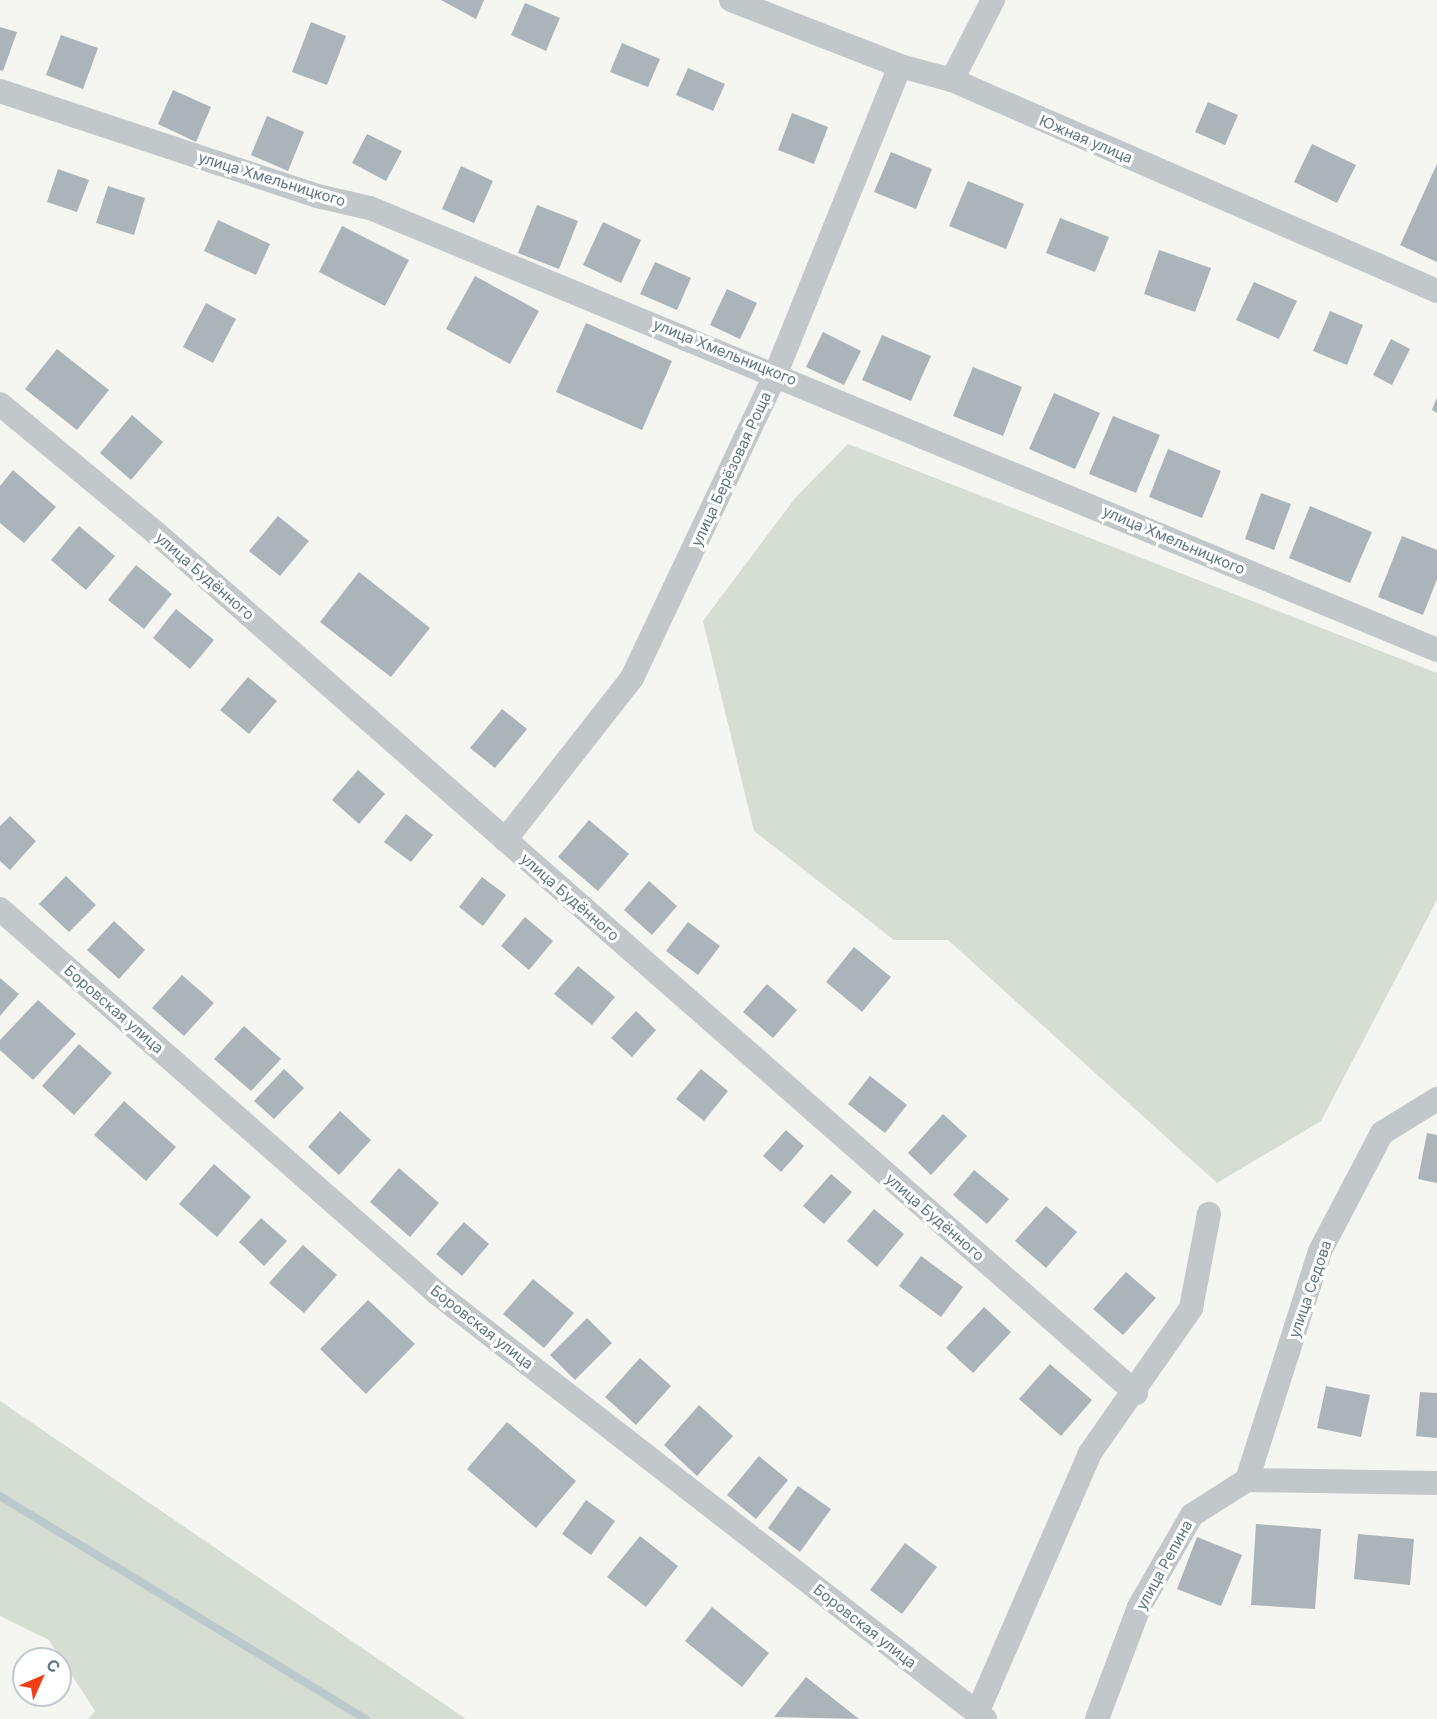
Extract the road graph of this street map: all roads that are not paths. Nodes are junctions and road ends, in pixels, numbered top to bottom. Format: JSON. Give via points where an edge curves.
{"nodes":[{"id":1,"x":731,"y":0,"type":"edge"},
{"id":2,"x":993,"y":0,"type":"edge"},
{"id":3,"x":900,"y":66,"type":"junction"},
{"id":4,"x":952,"y":80,"type":"junction"},
{"id":5,"x":0,"y":91,"type":"edge"},
{"id":6,"x":1437,"y":291,"type":"edge"},
{"id":7,"x":776,"y":373,"type":"junction"},
{"id":8,"x":0,"y":404,"type":"edge"},
{"id":9,"x":1437,"y":650,"type":"edge"},
{"id":10,"x":505,"y":840,"type":"junction"},
{"id":11,"x":0,"y":909,"type":"edge"},
{"id":12,"x":1437,"y":1099,"type":"edge"},
{"id":13,"x":1209,"y":1214,"type":"dead end"},
{"id":14,"x":1137,"y":1394,"type":"junction"},
{"id":15,"x":1247,"y":1480,"type":"junction"},
{"id":16,"x":1437,"y":1483,"type":"edge"},
{"id":17,"x":981,"y":1716,"type":"edge"},
{"id":18,"x":1097,"y":1719,"type":"edge"}],
"edges":[{"from":1,"to":3,"type":"street","name":"Южная улица"},
{"from":2,"to":4,"type":"street"},
{"from":3,"to":4,"type":"street","name":"Южная улица"},
{"from":3,"to":7,"type":"street","name":"улица Берёзовая Роща"},
{"from":4,"to":6,"type":"street","name":"Южная улица"},
{"from":5,"to":7,"type":"street","name":"улица Хмельницкого","via":[[316,196],[370,208]]},
{"from":7,"to":9,"type":"street","name":"улица Хмельницкого"},
{"from":7,"to":10,"type":"street","name":"улица Берёзовая Роща","via":[[632,678]]},
{"from":8,"to":10,"type":"street","name":"улица Будённого","via":[[156,533]]},
{"from":10,"to":14,"type":"street","name":"улица Будённого"},
{"from":11,"to":17,"type":"street","name":"Боровская улица","via":[[438,1294]]},
{"from":12,"to":15,"type":"street","name":"улица Седова","via":[[1382,1133],[1320,1251]]},
{"from":13,"to":14,"type":"street","via":[[1191,1308]]},
{"from":14,"to":17,"type":"street","via":[[1090,1453]]},
{"from":15,"to":16,"type":"street"},
{"from":15,"to":18,"type":"street","name":"улица Репина","via":[[1192,1515],[1139,1607]]}]}
